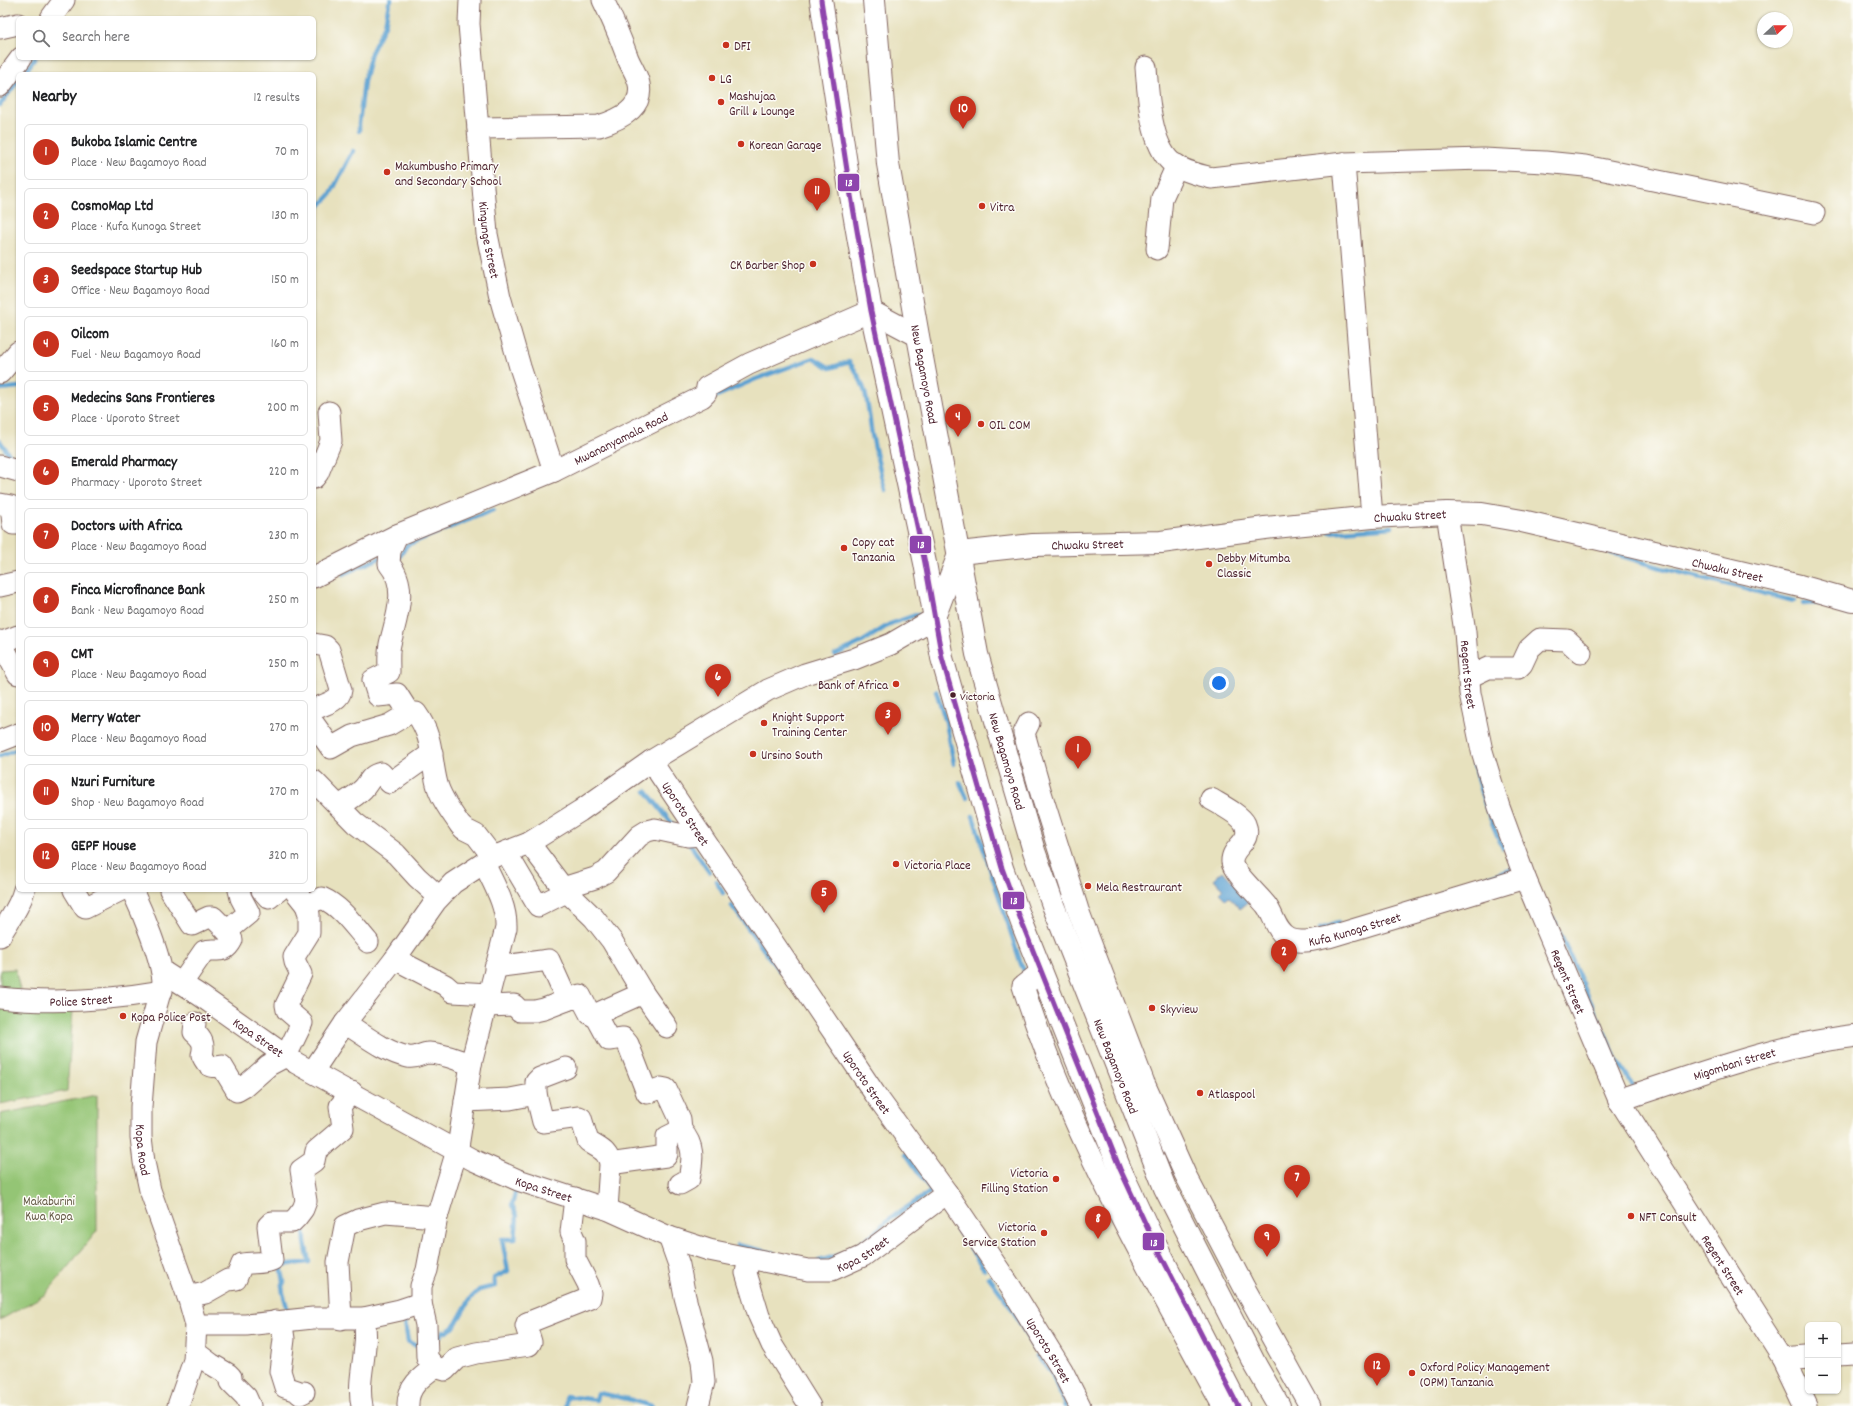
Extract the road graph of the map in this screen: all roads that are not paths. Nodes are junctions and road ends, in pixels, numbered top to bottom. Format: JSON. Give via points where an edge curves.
{"nodes":[{"id":1,"x":64,"y":0,"type":"edge"},
{"id":2,"x":470,"y":0,"type":"edge"},
{"id":3,"x":602,"y":0,"type":"edge"},
{"id":4,"x":821,"y":0,"type":"edge"},
{"id":5,"x":874,"y":0,"type":"edge"},
{"id":6,"x":52,"y":16,"type":"edge"},
{"id":7,"x":16,"y":24,"type":"edge"},
{"id":8,"x":0,"y":28,"type":"edge"},
{"id":9,"x":20,"y":60,"type":"edge"},
{"id":10,"x":1146,"y":67,"type":"dead end"},
{"id":11,"x":0,"y":86,"type":"edge"},
{"id":12,"x":478,"y":128,"type":"junction"},
{"id":13,"x":1344,"y":163,"type":"junction"},
{"id":14,"x":1177,"y":165,"type":"junction"},
{"id":15,"x":1814,"y":213,"type":"dead end"},
{"id":16,"x":1157,"y":249,"type":"dead end"},
{"id":17,"x":871,"y":312,"type":"junction"},
{"id":18,"x":918,"y":336,"type":"junction"},
{"id":19,"x":16,"y":355,"type":"edge"},
{"id":20,"x":0,"y":373,"type":"edge"},
{"id":21,"x":329,"y":412,"type":"dead end"},
{"id":22,"x":0,"y":466,"type":"edge"},
{"id":23,"x":16,"y":470,"type":"edge"},
{"id":24,"x":554,"y":471,"type":"junction"},
{"id":25,"x":316,"y":476,"type":"edge"},
{"id":26,"x":0,"y":504,"type":"edge"},
{"id":27,"x":1447,"y":512,"type":"junction"},
{"id":28,"x":1372,"y":517,"type":"junction"},
{"id":29,"x":16,"y":524,"type":"edge"},
{"id":30,"x":397,"y":535,"type":"junction"},
{"id":31,"x":959,"y":553,"type":"junction"},
{"id":32,"x":316,"y":574,"type":"edge"},
{"id":33,"x":16,"y":582,"type":"edge"},
{"id":34,"x":0,"y":586,"type":"edge"},
{"id":35,"x":1853,"y":601,"type":"edge"},
{"id":36,"x":934,"y":619,"type":"junction"},
{"id":37,"x":16,"y":637,"type":"edge"},
{"id":38,"x":0,"y":642,"type":"edge"},
{"id":39,"x":316,"y":644,"type":"edge"},
{"id":40,"x":1581,"y":652,"type":"dead end"},
{"id":41,"x":16,"y":670,"type":"edge"},
{"id":42,"x":1469,"y":677,"type":"junction"},
{"id":43,"x":373,"y":680,"type":"junction"},
{"id":44,"x":340,"y":686,"type":"junction"},
{"id":45,"x":316,"y":708,"type":"edge"},
{"id":46,"x":409,"y":713,"type":"junction"},
{"id":47,"x":1029,"y":723,"type":"dead end"},
{"id":48,"x":316,"y":727,"type":"edge"},
{"id":49,"x":16,"y":735,"type":"edge"},
{"id":50,"x":0,"y":741,"type":"edge"},
{"id":51,"x":432,"y":753,"type":"junction"},
{"id":52,"x":651,"y":761,"type":"junction"},
{"id":53,"x":316,"y":783,"type":"edge"},
{"id":54,"x":1211,"y":799,"type":"dead end"},
{"id":55,"x":339,"y":806,"type":"junction"},
{"id":56,"x":700,"y":835,"type":"junction"},
{"id":57,"x":529,"y":843,"type":"junction"},
{"id":58,"x":494,"y":857,"type":"junction"},
{"id":59,"x":1525,"y":878,"type":"junction"},
{"id":60,"x":564,"y":890,"type":"junction"},
{"id":61,"x":23,"y":892,"type":"edge"},
{"id":62,"x":75,"y":892,"type":"edge"},
{"id":63,"x":124,"y":892,"type":"edge"},
{"id":64,"x":130,"y":892,"type":"edge"},
{"id":65,"x":171,"y":892,"type":"edge"},
{"id":66,"x":240,"y":892,"type":"edge"},
{"id":67,"x":264,"y":892,"type":"edge"},
{"id":68,"x":276,"y":892,"type":"edge"},
{"id":69,"x":439,"y":897,"type":"junction"},
{"id":70,"x":300,"y":898,"type":"edge"},
{"id":71,"x":227,"y":931,"type":"junction"},
{"id":72,"x":0,"y":936,"type":"edge"},
{"id":73,"x":368,"y":942,"type":"dead end"},
{"id":74,"x":395,"y":959,"type":"junction"},
{"id":75,"x":495,"y":967,"type":"junction"},
{"id":76,"x":162,"y":981,"type":"junction"},
{"id":77,"x":182,"y":983,"type":"junction"},
{"id":78,"x":643,"y":993,"type":"junction"},
{"id":79,"x":0,"y":998,"type":"edge"},
{"id":80,"x":488,"y":1000,"type":"junction"},
{"id":81,"x":567,"y":1000,"type":"junction"},
{"id":82,"x":594,"y":1016,"type":"junction"},
{"id":83,"x":195,"y":1023,"type":"dead end"},
{"id":84,"x":345,"y":1023,"type":"junction"},
{"id":85,"x":667,"y":1027,"type":"dead end"},
{"id":86,"x":1853,"y":1036,"type":"edge"},
{"id":87,"x":286,"y":1056,"type":"junction"},
{"id":88,"x":471,"y":1064,"type":"junction"},
{"id":89,"x":566,"y":1068,"type":"dead end"},
{"id":90,"x":313,"y":1071,"type":"junction"},
{"id":91,"x":352,"y":1092,"type":"junction"},
{"id":92,"x":536,"y":1094,"type":"junction"},
{"id":93,"x":1619,"y":1100,"type":"junction"},
{"id":94,"x":465,"y":1101,"type":"junction"},
{"id":95,"x":681,"y":1130,"type":"junction"},
{"id":96,"x":458,"y":1151,"type":"junction"},
{"id":97,"x":610,"y":1161,"type":"junction"},
{"id":98,"x":1111,"y":1173,"type":"junction"},
{"id":99,"x":680,"y":1184,"type":"dead end"},
{"id":100,"x":947,"y":1193,"type":"junction"},
{"id":101,"x":575,"y":1198,"type":"junction"},
{"id":102,"x":608,"y":1209,"type":"junction"},
{"id":103,"x":437,"y":1217,"type":"junction"},
{"id":104,"x":670,"y":1237,"type":"junction"},
{"id":105,"x":749,"y":1258,"type":"junction"},
{"id":106,"x":188,"y":1297,"type":"junction"},
{"id":107,"x":421,"y":1303,"type":"junction"},
{"id":108,"x":364,"y":1318,"type":"junction"},
{"id":109,"x":341,"y":1319,"type":"junction"},
{"id":110,"x":276,"y":1321,"type":"junction"},
{"id":111,"x":196,"y":1325,"type":"junction"},
{"id":112,"x":195,"y":1352,"type":"junction"},
{"id":113,"x":1853,"y":1354,"type":"edge"},
{"id":114,"x":1841,"y":1355,"type":"edge"},
{"id":115,"x":1805,"y":1356,"type":"edge"},
{"id":116,"x":1783,"y":1358,"type":"junction"},
{"id":117,"x":435,"y":1367,"type":"junction"},
{"id":118,"x":304,"y":1392,"type":"dead end"},
{"id":119,"x":178,"y":1406,"type":"edge"},
{"id":120,"x":250,"y":1406,"type":"edge"},
{"id":121,"x":362,"y":1406,"type":"edge"},
{"id":122,"x":408,"y":1406,"type":"edge"},
{"id":123,"x":698,"y":1406,"type":"edge"},
{"id":124,"x":810,"y":1406,"type":"edge"},
{"id":125,"x":1080,"y":1406,"type":"edge"},
{"id":126,"x":1223,"y":1406,"type":"edge"},
{"id":127,"x":1238,"y":1406,"type":"edge"},
{"id":128,"x":1279,"y":1406,"type":"edge"},
{"id":129,"x":1310,"y":1406,"type":"edge"},
{"id":130,"x":1806,"y":1406,"type":"edge"}],
"edges":[{"from":1,"to":6,"type":"street"},
{"from":2,"to":12,"type":"street","name":"Kingunge Street","via":[[469,24]]},
{"from":3,"to":12,"type":"street","via":[[639,84],[637,102],[632,108],[617,120],[599,126]]},
{"from":4,"to":17,"type":"main road"},
{"from":5,"to":18,"type":"main road","name":"New Bagamoyo Road","via":[[888,164]]},
{"from":7,"to":8,"type":"street"},
{"from":9,"to":11,"type":"street"},
{"from":10,"to":14,"type":"street","via":[[1149,112],[1160,146],[1171,162]]},
{"from":12,"to":24,"type":"street","name":"Kingunge Street","via":[[487,234],[500,297]]},
{"from":13,"to":14,"type":"street","via":[[1211,178],[1190,173]]},
{"from":13,"to":15,"type":"street","via":[[1483,159],[1577,165]]},
{"from":13,"to":28,"type":"street"},
{"from":14,"to":16,"type":"street","via":[[1162,198]]},
{"from":17,"to":18,"type":"street"},
{"from":17,"to":24,"type":"street","name":"Mwananyamala Road","via":[[749,364],[707,387],[702,397]]},
{"from":17,"to":36,"type":"main road","via":[[925,564]]},
{"from":18,"to":31,"type":"main road","name":"New Bagamoyo Road"},
{"from":19,"to":20,"type":"street"},
{"from":21,"to":25,"type":"street","via":[[331,442]]},
{"from":22,"to":23,"type":"street"},
{"from":24,"to":30,"type":"street","name":"Mwananyamala Road"},
{"from":26,"to":29,"type":"street","via":[[11,506],[13,524]]},
{"from":27,"to":28,"type":"main road","name":"Chwaku Street"},
{"from":27,"to":35,"type":"main road","name":"Chwaku Street","via":[[1482,514],[1522,521],[1800,586]]},
{"from":27,"to":42,"type":"street","name":"Regent Street"},
{"from":28,"to":31,"type":"main road","name":"Chwaku Street","via":[[1161,542],[1033,546]]},
{"from":30,"to":32,"type":"street","name":"Mwananyamala Road"},
{"from":30,"to":43,"type":"street","via":[[390,551],[389,564],[395,572],[400,592],[389,648],[389,672]]},
{"from":31,"to":36,"type":"street"},
{"from":31,"to":128,"type":"main road","name":"New Bagamoyo Road","via":[[977,654],[1034,851],[1053,905],[1165,1188]]},
{"from":33,"to":34,"type":"street"},
{"from":36,"to":52,"type":"street","via":[[891,644],[805,674],[768,690]]},
{"from":36,"to":98,"type":"main road","via":[[942,658],[1002,868]]},
{"from":37,"to":38,"type":"street"},
{"from":38,"to":41,"type":"street"},
{"from":39,"to":44,"type":"street","via":[[325,646],[329,650]]},
{"from":40,"to":42,"type":"street","via":[[1567,640],[1540,639],[1529,649],[1518,668],[1488,668]]},
{"from":42,"to":59,"type":"street","name":"Regent Street","via":[[1482,751]]},
{"from":43,"to":44,"type":"street","via":[[368,677]]},
{"from":43,"to":46,"type":"street","via":[[378,696],[397,694]]},
{"from":44,"to":45,"type":"street","via":[[339,697]]},
{"from":46,"to":48,"type":"street","via":[[389,725],[350,736],[331,748]]},
{"from":46,"to":51,"type":"street","via":[[416,713],[425,728]]},
{"from":47,"to":129,"type":"street","via":[[1024,733],[1040,793],[1078,910],[1144,1083],[1185,1174]]},
{"from":49,"to":50,"type":"street"},
{"from":51,"to":55,"type":"street","via":[[390,783],[381,773],[374,775],[361,791]]},
{"from":51,"to":58,"type":"street","via":[[439,790],[452,813],[464,829],[479,837]]},
{"from":52,"to":56,"type":"street","name":"Uporoto Street"},
{"from":52,"to":57,"type":"street"},
{"from":53,"to":55,"type":"street"},
{"from":54,"to":59,"type":"street","name":"Kufa Kunoga Street","via":[[1245,824],[1245,841],[1237,848],[1232,858],[1234,868],[1269,909],[1283,934],[1295,941],[1329,937]]},
{"from":55,"to":69,"type":"street","via":[[355,823],[396,854]]},
{"from":56,"to":60,"type":"street","via":[[688,836],[655,829],[647,831],[639,836],[606,872]]},
{"from":56,"to":100,"type":"street","name":"Uporoto Street","via":[[876,1094]]},
{"from":57,"to":58,"type":"street"},
{"from":57,"to":60,"type":"street"},
{"from":58,"to":60,"type":"street","via":[[538,906]]},
{"from":58,"to":69,"type":"street","via":[[461,877]]},
{"from":58,"to":75,"type":"street","via":[[500,899],[506,917],[504,938]]},
{"from":59,"to":93,"type":"street","name":"Regent Street"},
{"from":60,"to":78,"type":"street","via":[[594,918],[612,941]]},
{"from":61,"to":72,"type":"street"},
{"from":62,"to":63,"type":"street","via":[[85,908]]},
{"from":64,"to":76,"type":"street"},
{"from":65,"to":71,"type":"street","via":[[192,925],[211,916]]},
{"from":66,"to":71,"type":"street","via":[[249,913]]},
{"from":67,"to":68,"type":"street","via":[[269,898]]},
{"from":69,"to":74,"type":"street"},
{"from":70,"to":73,"type":"street","via":[[322,898],[330,902]]},
{"from":70,"to":87,"type":"street","via":[[309,914],[309,933],[295,955],[295,962],[301,974],[286,1005],[287,1010],[302,1023]]},
{"from":71,"to":77,"type":"street","via":[[232,940],[229,945],[222,950],[204,952]]},
{"from":74,"to":80,"type":"street","via":[[445,985],[453,992]]},
{"from":74,"to":84,"type":"street"},
{"from":75,"to":80,"type":"street"},
{"from":75,"to":81,"type":"street","via":[[549,960]]},
{"from":76,"to":77,"type":"street","name":"Kopa Street"},
{"from":76,"to":79,"type":"street","name":"Police Street","via":[[132,996],[57,1001]]},
{"from":76,"to":106,"type":"street","name":"Kopa Road","via":[[146,1042],[140,1107],[141,1137],[150,1190]]},
{"from":77,"to":87,"type":"street","name":"Kopa Street"},
{"from":78,"to":82,"type":"street"},
{"from":78,"to":85,"type":"street"},
{"from":80,"to":81,"type":"street","via":[[514,1005],[520,1011],[529,1012]]},
{"from":80,"to":88,"type":"street"},
{"from":81,"to":82,"type":"street","via":[[580,995],[590,1014]]},
{"from":82,"to":95,"type":"street","via":[[610,1041],[623,1038],[628,1044],[647,1094],[661,1088],[666,1089],[680,1119]]},
{"from":83,"to":87,"type":"street","via":[[194,1032],[203,1041],[202,1055],[205,1060],[211,1067],[222,1066],[237,1091],[269,1065]]},
{"from":84,"to":88,"type":"street","via":[[401,1055],[416,1058],[427,1053],[440,1054]]},
{"from":84,"to":90,"type":"street"},
{"from":86,"to":93,"type":"main road","name":"Migombani Street","via":[[1790,1047]]},
{"from":87,"to":90,"type":"street","name":"Kopa Street"},
{"from":88,"to":94,"type":"street"},
{"from":89,"to":92,"type":"street","via":[[540,1078],[536,1082]]},
{"from":90,"to":91,"type":"street","name":"Kopa Street"},
{"from":91,"to":96,"type":"street","name":"Kopa Street"},
{"from":91,"to":106,"type":"street","via":[[340,1106],[343,1128],[316,1151],[314,1161],[301,1170],[306,1201],[300,1213],[292,1222],[272,1222],[268,1226],[272,1260],[242,1264],[236,1279],[228,1280],[205,1293]]},
{"from":92,"to":94,"type":"street","via":[[510,1099]]},
{"from":92,"to":97,"type":"street","via":[[543,1122],[579,1116],[588,1141],[600,1147]]},
{"from":93,"to":116,"type":"street","name":"Regent Street"},
{"from":94,"to":96,"type":"street"},
{"from":95,"to":97,"type":"street","via":[[667,1137],[666,1156],[616,1163]]},
{"from":95,"to":99,"type":"street","via":[[692,1147],[689,1179]]},
{"from":96,"to":101,"type":"street","name":"Kopa Street","via":[[518,1180]]},
{"from":96,"to":103,"type":"street"},
{"from":97,"to":102,"type":"street"},
{"from":98,"to":126,"type":"street","via":[[1152,1274]]},
{"from":98,"to":127,"type":"main road","via":[[1153,1240]]},
{"from":100,"to":105,"type":"street","name":"Kopa Street","via":[[863,1256],[832,1270],[808,1270]]},
{"from":100,"to":125,"type":"street","name":"Uporoto Street","via":[[1010,1286],[1062,1370]]},
{"from":101,"to":102,"type":"street","name":"Kopa Street"},
{"from":101,"to":117,"type":"street","via":[[571,1232],[575,1241],[576,1259],[588,1284],[590,1298],[527,1323],[531,1342],[529,1345],[488,1350],[456,1358],[445,1370]]},
{"from":102,"to":104,"type":"street","name":"Kopa Street"},
{"from":103,"to":107,"type":"street","via":[[427,1270],[421,1286]]},
{"from":103,"to":109,"type":"street","via":[[386,1213],[345,1226],[338,1262]]},
{"from":104,"to":105,"type":"street","name":"Kopa Street","via":[[708,1250]]},
{"from":104,"to":123,"type":"street","via":[[702,1361],[704,1382]]},
{"from":105,"to":124,"type":"street","via":[[746,1273],[759,1316],[772,1345]]},
{"from":106,"to":111,"type":"street","name":"Kopa Road"},
{"from":107,"to":108,"type":"street"},
{"from":107,"to":117,"type":"street","via":[[427,1358]]},
{"from":108,"to":109,"type":"street"},
{"from":108,"to":121,"type":"street","via":[[366,1346],[360,1394]]},
{"from":109,"to":110,"type":"street"},
{"from":110,"to":111,"type":"street","via":[[246,1325]]},
{"from":110,"to":118,"type":"street","via":[[284,1339],[280,1370],[283,1383],[285,1387],[300,1394]]},
{"from":111,"to":112,"type":"street","name":"Kopa Road"},
{"from":112,"to":119,"type":"street","name":"Kopa Road"},
{"from":112,"to":120,"type":"street","via":[[228,1374],[231,1382]]},
{"from":113,"to":114,"type":"street"},
{"from":115,"to":116,"type":"street"},
{"from":116,"to":130,"type":"street","name":"Regent Street"},
{"from":117,"to":122,"type":"street","via":[[416,1381],[407,1400]]}]}
